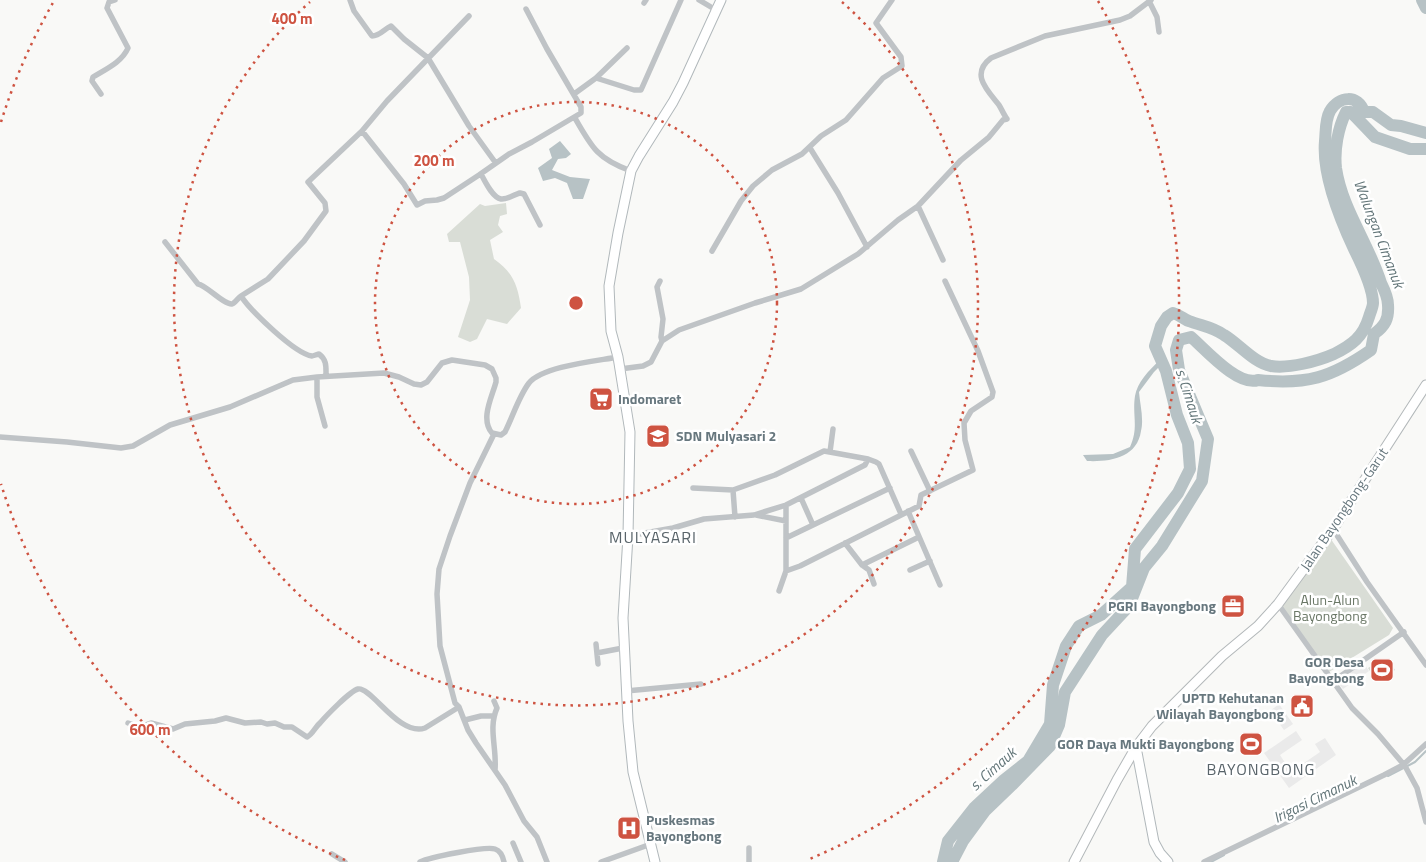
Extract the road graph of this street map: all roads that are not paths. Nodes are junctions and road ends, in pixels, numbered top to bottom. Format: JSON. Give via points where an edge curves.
{"nodes":[{"id":1,"x":115,"y":0,"type":"edge"},
{"id":2,"x":350,"y":0,"type":"edge"},
{"id":3,"x":681,"y":0,"type":"edge"},
{"id":4,"x":699,"y":0,"type":"edge"},
{"id":5,"x":720,"y":0,"type":"edge"},
{"id":6,"x":892,"y":0,"type":"edge"},
{"id":7,"x":1150,"y":1,"type":"edge"},
{"id":8,"x":526,"y":9,"type":"dead end"},
{"id":9,"x":716,"y":10,"type":"junction"},
{"id":10,"x":468,"y":16,"type":"dead end"},
{"id":11,"x":1159,"y":32,"type":"dead end"},
{"id":12,"x":627,"y":48,"type":"dead end"},
{"id":13,"x":428,"y":58,"type":"junction"},
{"id":14,"x":596,"y":78,"type":"junction"},
{"id":15,"x":101,"y":94,"type":"dead end"},
{"id":16,"x":574,"y":94,"type":"junction"},
{"id":17,"x":575,"y":118,"type":"junction"},
{"id":18,"x":362,"y":130,"type":"junction"},
{"id":19,"x":810,"y":148,"type":"junction"},
{"id":20,"x":495,"y":162,"type":"junction"},
{"id":21,"x":632,"y":171,"type":"junction"},
{"id":22,"x":481,"y":174,"type":"junction"},
{"id":23,"x":918,"y":206,"type":"junction"},
{"id":24,"x":540,"y":225,"type":"dead end"},
{"id":25,"x":164,"y":242,"type":"dead end"},
{"id":26,"x":867,"y":247,"type":"junction"},
{"id":27,"x":712,"y":251,"type":"dead end"},
{"id":28,"x":943,"y":260,"type":"dead end"},
{"id":29,"x":660,"y":281,"type":"dead end"},
{"id":30,"x":945,"y":281,"type":"dead end"},
{"id":31,"x":241,"y":296,"type":"junction"},
{"id":32,"x":662,"y":342,"type":"junction"},
{"id":33,"x":618,"y":357,"type":"junction"},
{"id":34,"x":620,"y":369,"type":"junction"},
{"id":35,"x":326,"y":376,"type":"junction"},
{"id":36,"x":317,"y":377,"type":"junction"},
{"id":37,"x":1426,"y":385,"type":"edge"},
{"id":38,"x":325,"y":426,"type":"dead end"},
{"id":39,"x":833,"y":429,"type":"dead end"},
{"id":40,"x":494,"y":434,"type":"junction"},
{"id":41,"x":0,"y":437,"type":"edge"},
{"id":42,"x":912,"y":451,"type":"dead end"},
{"id":43,"x":830,"y":452,"type":"junction"},
{"id":44,"x":868,"y":459,"type":"junction"},
{"id":45,"x":693,"y":488,"type":"dead end"},
{"id":46,"x":890,"y":488,"type":"junction"},
{"id":47,"x":733,"y":490,"type":"junction"},
{"id":48,"x":930,"y":491,"type":"junction"},
{"id":49,"x":801,"y":498,"type":"junction"},
{"id":50,"x":786,"y":505,"type":"junction"},
{"id":51,"x":908,"y":511,"type":"junction"},
{"id":52,"x":901,"y":514,"type":"junction"},
{"id":53,"x":754,"y":515,"type":"junction"},
{"id":54,"x":735,"y":517,"type":"junction"},
{"id":55,"x":786,"y":521,"type":"junction"},
{"id":56,"x":813,"y":526,"type":"junction"},
{"id":57,"x":1333,"y":529,"type":"junction"},
{"id":58,"x":628,"y":536,"type":"junction"},
{"id":59,"x":918,"y":537,"type":"junction"},
{"id":60,"x":786,"y":538,"type":"junction"},
{"id":61,"x":845,"y":543,"type":"junction"},
{"id":62,"x":930,"y":561,"type":"junction"},
{"id":63,"x":862,"y":565,"type":"junction"},
{"id":64,"x":910,"y":570,"type":"dead end"},
{"id":65,"x":786,"y":571,"type":"junction"},
{"id":66,"x":874,"y":584,"type":"dead end"},
{"id":67,"x":940,"y":585,"type":"dead end"},
{"id":68,"x":779,"y":591,"type":"dead end"},
{"id":69,"x":1278,"y":604,"type":"junction"},
{"id":70,"x":1404,"y":632,"type":"junction"},
{"id":71,"x":596,"y":644,"type":"dead end"},
{"id":72,"x":624,"y":648,"type":"junction"},
{"id":73,"x":597,"y":653,"type":"junction"},
{"id":74,"x":598,"y":664,"type":"dead end"},
{"id":75,"x":1426,"y":665,"type":"edge"},
{"id":76,"x":1332,"y":682,"type":"junction"},
{"id":77,"x":701,"y":684,"type":"dead end"},
{"id":78,"x":626,"y":691,"type":"junction"},
{"id":79,"x":494,"y":701,"type":"dead end"},
{"id":80,"x":459,"y":707,"type":"junction"},
{"id":81,"x":493,"y":716,"type":"junction"},
{"id":82,"x":464,"y":720,"type":"junction"},
{"id":83,"x":128,"y":724,"type":"dead end"},
{"id":84,"x":1426,"y":744,"type":"edge"},
{"id":85,"x":1136,"y":747,"type":"junction"},
{"id":86,"x":1404,"y":766,"type":"junction"},
{"id":87,"x":495,"y":770,"type":"junction"},
{"id":88,"x":1426,"y":822,"type":"edge"},
{"id":89,"x":513,"y":843,"type":"dead end"},
{"id":90,"x":651,"y":844,"type":"junction"},
{"id":91,"x":750,"y":848,"type":"dead end"},
{"id":92,"x":332,"y":854,"type":"dead end"},
{"id":93,"x":1074,"y":860,"type":"edge"},
{"id":94,"x":345,"y":862,"type":"edge"},
{"id":95,"x":420,"y":862,"type":"edge"},
{"id":96,"x":504,"y":862,"type":"edge"},
{"id":97,"x":521,"y":862,"type":"edge"},
{"id":98,"x":547,"y":862,"type":"edge"},
{"id":99,"x":601,"y":862,"type":"edge"},
{"id":100,"x":655,"y":862,"type":"edge"},
{"id":101,"x":749,"y":862,"type":"edge"},
{"id":102,"x":1168,"y":862,"type":"edge"},
{"id":103,"x":1204,"y":862,"type":"edge"}],
"edges":[{"from":1,"to":15,"type":"street","via":[[109,2],[107,8],[128,50],[108,69],[93,77]]},
{"from":2,"to":13,"type":"street","via":[[372,36],[391,26]]},
{"from":3,"to":14,"type":"street","via":[[641,90]]},
{"from":4,"to":9,"type":"street"},
{"from":5,"to":9,"type":"main road"},
{"from":6,"to":19,"type":"street","via":[[876,23],[901,57],[902,66],[883,78],[846,120],[821,136]]},
{"from":7,"to":11,"type":"street"},
{"from":7,"to":23,"type":"street","via":[[1120,20],[1045,36],[998,54],[984,63],[981,69],[983,83],[1007,119],[961,160]]},
{"from":8,"to":16,"type":"street"},
{"from":9,"to":21,"type":"main road","via":[[683,83]]},
{"from":10,"to":13,"type":"street"},
{"from":12,"to":14,"type":"street"},
{"from":13,"to":18,"type":"street"},
{"from":13,"to":20,"type":"street"},
{"from":14,"to":16,"type":"street"},
{"from":16,"to":17,"type":"street","via":[[582,110]]},
{"from":17,"to":20,"type":"street"},
{"from":17,"to":21,"type":"street","via":[[600,156]]},
{"from":18,"to":22,"type":"street","via":[[417,205],[428,200],[440,200]]},
{"from":18,"to":31,"type":"street","via":[[308,182],[325,203],[326,211],[304,241],[268,279]]},
{"from":19,"to":26,"type":"street"},
{"from":19,"to":27,"type":"street","via":[[772,170],[753,186]]},
{"from":20,"to":22,"type":"street"},
{"from":21,"to":33,"type":"main road","via":[[609,286],[611,331]]},
{"from":22,"to":24,"type":"street","via":[[499,198],[524,194]]},
{"from":23,"to":26,"type":"street"},
{"from":23,"to":28,"type":"street"},
{"from":25,"to":31,"type":"street","via":[[198,284],[212,294],[230,304]]},
{"from":26,"to":32,"type":"street","via":[[801,289],[680,330]]},
{"from":29,"to":32,"type":"street","via":[[657,287],[663,319]]},
{"from":30,"to":48,"type":"street","via":[[978,351],[993,395],[971,411],[964,423],[973,470]]},
{"from":31,"to":35,"type":"street","via":[[277,334],[309,355],[322,356]]},
{"from":32,"to":34,"type":"street","via":[[651,362]]},
{"from":33,"to":34,"type":"main road"},
{"from":33,"to":40,"type":"street","via":[[538,374],[526,387],[505,432]]},
{"from":34,"to":58,"type":"main road","via":[[630,432]]},
{"from":35,"to":36,"type":"street"},
{"from":35,"to":40,"type":"street","via":[[384,373],[420,385],[447,361],[485,365],[492,369],[496,378],[486,422]]},
{"from":36,"to":38,"type":"street","via":[[317,398]]},
{"from":36,"to":41,"type":"street","via":[[293,380],[230,407],[170,426],[133,446],[121,448]]},
{"from":37,"to":57,"type":"main road","name":"Jalan Bayongbong-Garut"},
{"from":39,"to":43,"type":"street"},
{"from":40,"to":80,"type":"street","via":[[470,483],[439,569],[440,646],[455,703]]},
{"from":42,"to":48,"type":"street"},
{"from":43,"to":44,"type":"street"},
{"from":43,"to":47,"type":"street","via":[[824,451],[775,475]]},
{"from":44,"to":46,"type":"street","via":[[879,464]]},
{"from":44,"to":49,"type":"street","via":[[865,465]]},
{"from":45,"to":47,"type":"street"},
{"from":46,"to":52,"type":"street"},
{"from":46,"to":56,"type":"street"},
{"from":47,"to":54,"type":"street"},
{"from":48,"to":51,"type":"street","via":[[921,495],[919,506]]},
{"from":49,"to":50,"type":"street"},
{"from":49,"to":56,"type":"street"},
{"from":50,"to":53,"type":"street"},
{"from":50,"to":55,"type":"street"},
{"from":51,"to":52,"type":"street"},
{"from":51,"to":59,"type":"street"},
{"from":52,"to":61,"type":"street"},
{"from":53,"to":54,"type":"street"},
{"from":53,"to":55,"type":"street"},
{"from":54,"to":58,"type":"street","via":[[704,519],[680,527]]},
{"from":55,"to":60,"type":"street"},
{"from":56,"to":60,"type":"street"},
{"from":57,"to":69,"type":"main road","name":"Jalan Bayongbong-Garut"},
{"from":57,"to":70,"type":"street"},
{"from":58,"to":72,"type":"main road"},
{"from":59,"to":62,"type":"street"},
{"from":59,"to":63,"type":"street"},
{"from":60,"to":65,"type":"street"},
{"from":61,"to":63,"type":"street"},
{"from":61,"to":65,"type":"street"},
{"from":62,"to":64,"type":"street"},
{"from":62,"to":67,"type":"street"},
{"from":63,"to":66,"type":"street","via":[[869,570]]},
{"from":65,"to":68,"type":"street"},
{"from":69,"to":76,"type":"street"},
{"from":69,"to":85,"type":"main road","name":"Jalan Bayongbong-Garut","via":[[1152,726]]},
{"from":70,"to":75,"type":"street"},
{"from":70,"to":76,"type":"street"},
{"from":71,"to":73,"type":"street"},
{"from":72,"to":73,"type":"street"},
{"from":72,"to":78,"type":"main road"},
{"from":73,"to":74,"type":"street"},
{"from":76,"to":86,"type":"street"},
{"from":77,"to":78,"type":"street"},
{"from":78,"to":90,"type":"main road","via":[[633,772]]},
{"from":79,"to":81,"type":"street","via":[[497,708]]},
{"from":80,"to":82,"type":"street"},
{"from":80,"to":83,"type":"street","via":[[420,730],[389,715],[360,689],[346,697],[307,736],[292,727],[284,728],[275,723],[245,724],[226,718],[171,729],[151,724],[140,727]]},
{"from":81,"to":82,"type":"street"},
{"from":81,"to":87,"type":"street"},
{"from":82,"to":87,"type":"street"},
{"from":84,"to":86,"type":"street"},
{"from":85,"to":93,"type":"main road","name":"Jalan Bayongbong-Garut"},
{"from":85,"to":102,"type":"main road","via":[[1154,842]]},
{"from":86,"to":88,"type":"street","via":[[1419,794]]},
{"from":86,"to":103,"type":"street"},
{"from":87,"to":98,"type":"street","via":[[524,821],[537,837]]},
{"from":89,"to":97,"type":"street"},
{"from":90,"to":99,"type":"street"},
{"from":90,"to":100,"type":"main road"},
{"from":91,"to":101,"type":"street"},
{"from":92,"to":94,"type":"street"},
{"from":95,"to":96,"type":"street","via":[[488,849],[500,853]]}]}
